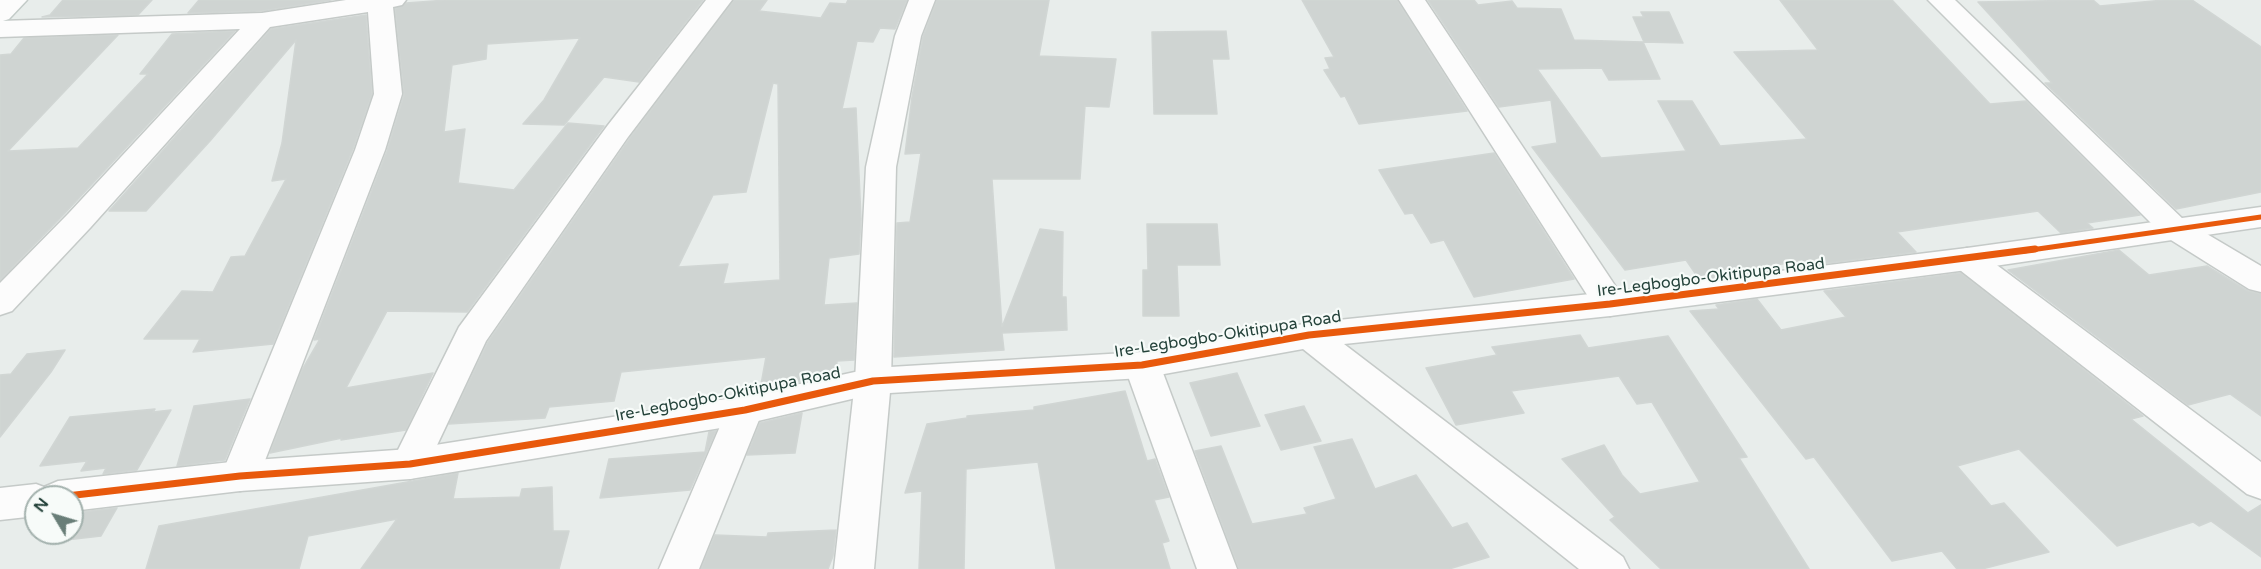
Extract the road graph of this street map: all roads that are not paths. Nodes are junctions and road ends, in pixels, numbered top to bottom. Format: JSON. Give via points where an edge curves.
{"nodes":[{"id":1,"x":14,"y":0,"type":"edge"},
{"id":2,"x":718,"y":0,"type":"edge"},
{"id":3,"x":922,"y":0,"type":"edge"},
{"id":4,"x":1412,"y":0,"type":"edge"},
{"id":5,"x":1941,"y":0,"type":"edge"},
{"id":6,"x":387,"y":1,"type":"edge"},
{"id":7,"x":0,"y":14,"type":"edge"},
{"id":8,"x":262,"y":21,"type":"junction"},
{"id":9,"x":0,"y":29,"type":"edge"},
{"id":10,"x":2261,"y":217,"type":"edge"},
{"id":11,"x":2174,"y":228,"type":"junction"},
{"id":12,"x":1967,"y":259,"type":"junction"},
{"id":13,"x":2261,"y":281,"type":"edge"},
{"id":14,"x":0,"y":303,"type":"edge"},
{"id":15,"x":1610,"y":304,"type":"junction"},
{"id":16,"x":1309,"y":335,"type":"junction"},
{"id":17,"x":1142,"y":365,"type":"junction"},
{"id":18,"x":873,"y":381,"type":"junction"},
{"id":19,"x":744,"y":410,"type":"junction"},
{"id":20,"x":410,"y":464,"type":"junction"},
{"id":21,"x":240,"y":476,"type":"junction"},
{"id":22,"x":2261,"y":483,"type":"edge"},
{"id":23,"x":84,"y":494,"type":"edge"},
{"id":24,"x":24,"y":501,"type":"edge"},
{"id":25,"x":0,"y":504,"type":"edge"},
{"id":26,"x":679,"y":569,"type":"edge"},
{"id":27,"x":854,"y":569,"type":"edge"},
{"id":28,"x":1217,"y":569,"type":"edge"},
{"id":29,"x":1609,"y":569,"type":"edge"}],
"edges":[{"from":1,"to":7,"type":"street"},
{"from":2,"to":20,"type":"street","via":[[471,336]]},
{"from":3,"to":18,"type":"street","via":[[908,36],[881,167]]},
{"from":4,"to":15,"type":"street"},
{"from":5,"to":11,"type":"street"},
{"from":6,"to":8,"type":"street"},
{"from":6,"to":21,"type":"street","via":[[388,93],[370,150]]},
{"from":8,"to":9,"type":"street"},
{"from":8,"to":14,"type":"street"},
{"from":10,"to":11,"type":"street","name":"Ire-Legbogbo-Okitipupa Road"},
{"from":11,"to":12,"type":"street","name":"Ire-Legbogbo-Okitipupa Road"},
{"from":11,"to":13,"type":"street"},
{"from":12,"to":15,"type":"street","name":"Ire-Legbogbo-Okitipupa Road"},
{"from":12,"to":22,"type":"street"},
{"from":15,"to":16,"type":"street","name":"Ire-Legbogbo-Okitipupa Road"},
{"from":16,"to":17,"type":"street","name":"Ire-Legbogbo-Okitipupa Road"},
{"from":16,"to":29,"type":"street"},
{"from":17,"to":18,"type":"street","name":"Ire-Legbogbo-Okitipupa Road"},
{"from":17,"to":28,"type":"street"},
{"from":18,"to":19,"type":"street","name":"Ire-Legbogbo-Okitipupa Road"},
{"from":18,"to":27,"type":"street"},
{"from":19,"to":20,"type":"street","name":"Ire-Legbogbo-Okitipupa Road"},
{"from":19,"to":26,"type":"street"},
{"from":20,"to":21,"type":"street","name":"Ire-Legbogbo-Okitipupa Road"},
{"from":21,"to":23,"type":"street","name":"Ire-Legbogbo-Okitipupa Road"},
{"from":24,"to":25,"type":"street"}]}
